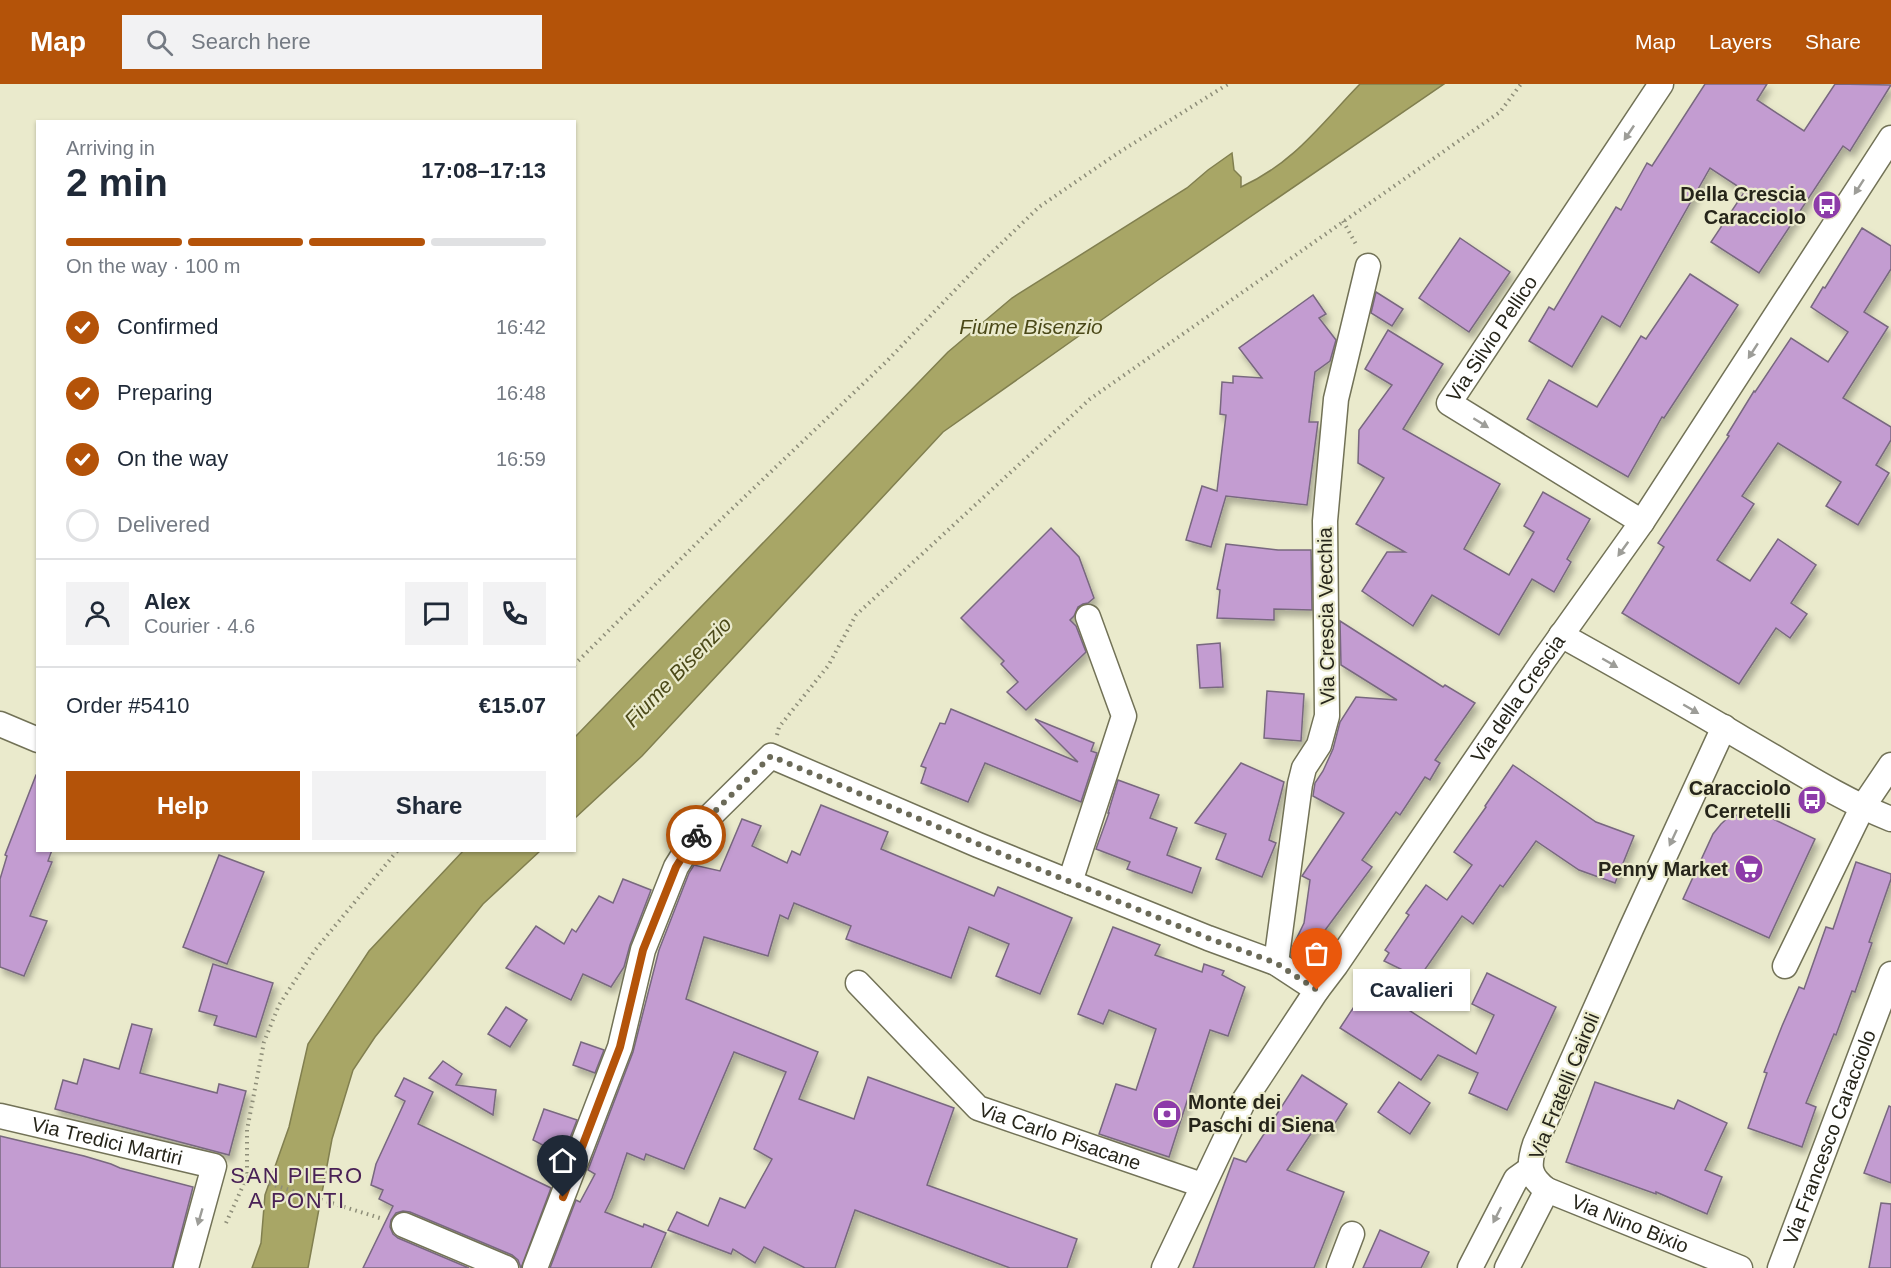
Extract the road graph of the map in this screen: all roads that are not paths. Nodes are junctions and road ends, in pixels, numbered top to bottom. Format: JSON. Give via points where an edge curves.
{"nodes":[{"id":1,"x":1661,"y":84,"type":"edge"},
{"id":2,"x":1891,"y":138,"type":"edge"},
{"id":3,"x":1368,"y":266,"type":"dead end"},
{"id":4,"x":1642,"y":522,"type":"junction"},
{"id":5,"x":1088,"y":617,"type":"dead end"},
{"id":6,"x":1561,"y":635,"type":"junction"},
{"id":7,"x":0,"y":724,"type":"edge"},
{"id":8,"x":1724,"y":727,"type":"junction"},
{"id":9,"x":36,"y":739,"type":"edge"},
{"id":10,"x":1891,"y":765,"type":"edge"},
{"id":11,"x":1862,"y":808,"type":"junction"},
{"id":12,"x":1891,"y":819,"type":"edge"},
{"id":13,"x":1070,"y":882,"type":"junction"},
{"id":14,"x":1276,"y":963,"type":"junction"},
{"id":15,"x":1785,"y":966,"type":"dead end"},
{"id":16,"x":1891,"y":974,"type":"edge"},
{"id":17,"x":858,"y":983,"type":"dead end"},
{"id":18,"x":1317,"y":990,"type":"junction"},
{"id":19,"x":0,"y":1116,"type":"edge"},
{"id":20,"x":1530,"y":1168,"type":"junction"},
{"id":21,"x":1202,"y":1185,"type":"junction"},
{"id":22,"x":1547,"y":1190,"type":"junction"},
{"id":23,"x":404,"y":1226,"type":"dead end"},
{"id":24,"x":1352,"y":1234,"type":"dead end"},
{"id":25,"x":186,"y":1268,"type":"edge"},
{"id":26,"x":506,"y":1268,"type":"edge"},
{"id":27,"x":535,"y":1268,"type":"edge"},
{"id":28,"x":1164,"y":1268,"type":"edge"},
{"id":29,"x":1339,"y":1268,"type":"edge"},
{"id":30,"x":1470,"y":1268,"type":"edge"},
{"id":31,"x":1507,"y":1268,"type":"edge"},
{"id":32,"x":1740,"y":1268,"type":"edge"},
{"id":33,"x":1780,"y":1268,"type":"edge"}],
"edges":[{"from":1,"to":4,"type":"street","name":"Via Silvio Pellico","one_way":true,"via":[[1449,403]]},
{"from":2,"to":4,"type":"street","name":"Via della Crescia","one_way":true},
{"from":3,"to":14,"type":"street","name":"Via Crescia Vecchia","via":[[1336,399],[1325,521],[1327,716],[1319,746],[1304,768],[1300,784]]},
{"from":4,"to":6,"type":"street","name":"Via della Crescia","one_way":true},
{"from":5,"to":13,"type":"street","via":[[1124,716]]},
{"from":6,"to":8,"type":"street","one_way":true},
{"from":6,"to":18,"type":"street","name":"Via della Crescia"},
{"from":7,"to":9,"type":"street"},
{"from":8,"to":11,"type":"street"},
{"from":8,"to":20,"type":"street","name":"Via Fratelli Cairoli","one_way":true,"via":[[1639,932],[1535,1144]]},
{"from":10,"to":11,"type":"street"},
{"from":11,"to":12,"type":"street"},
{"from":11,"to":15,"type":"street"},
{"from":13,"to":14,"type":"street"},
{"from":13,"to":27,"type":"street","via":[[771,756],[704,822],[676,867],[643,950],[620,1047]]},
{"from":14,"to":18,"type":"street"},
{"from":16,"to":33,"type":"street","name":"Via Francesco Caracciolo"},
{"from":17,"to":21,"type":"street","name":"Via Carlo Pisacane","via":[[978,1108]]},
{"from":18,"to":21,"type":"street","name":"Via della Crescia","via":[[1243,1102]]},
{"from":19,"to":25,"type":"street","name":"Via Tredici Martiri","one_way":true,"via":[[224,1169]]},
{"from":20,"to":22,"type":"street","name":"Via Nino Bixio"},
{"from":20,"to":30,"type":"street","name":"Via Fratelli Cairoli","one_way":true,"via":[[1516,1179]]},
{"from":21,"to":28,"type":"street","name":"Via della Crescia"},
{"from":22,"to":31,"type":"street","name":"Via Fratelli Cairoli"},
{"from":22,"to":32,"type":"street","name":"Via Nino Bixio"},
{"from":23,"to":26,"type":"street"},
{"from":24,"to":29,"type":"street"}]}
